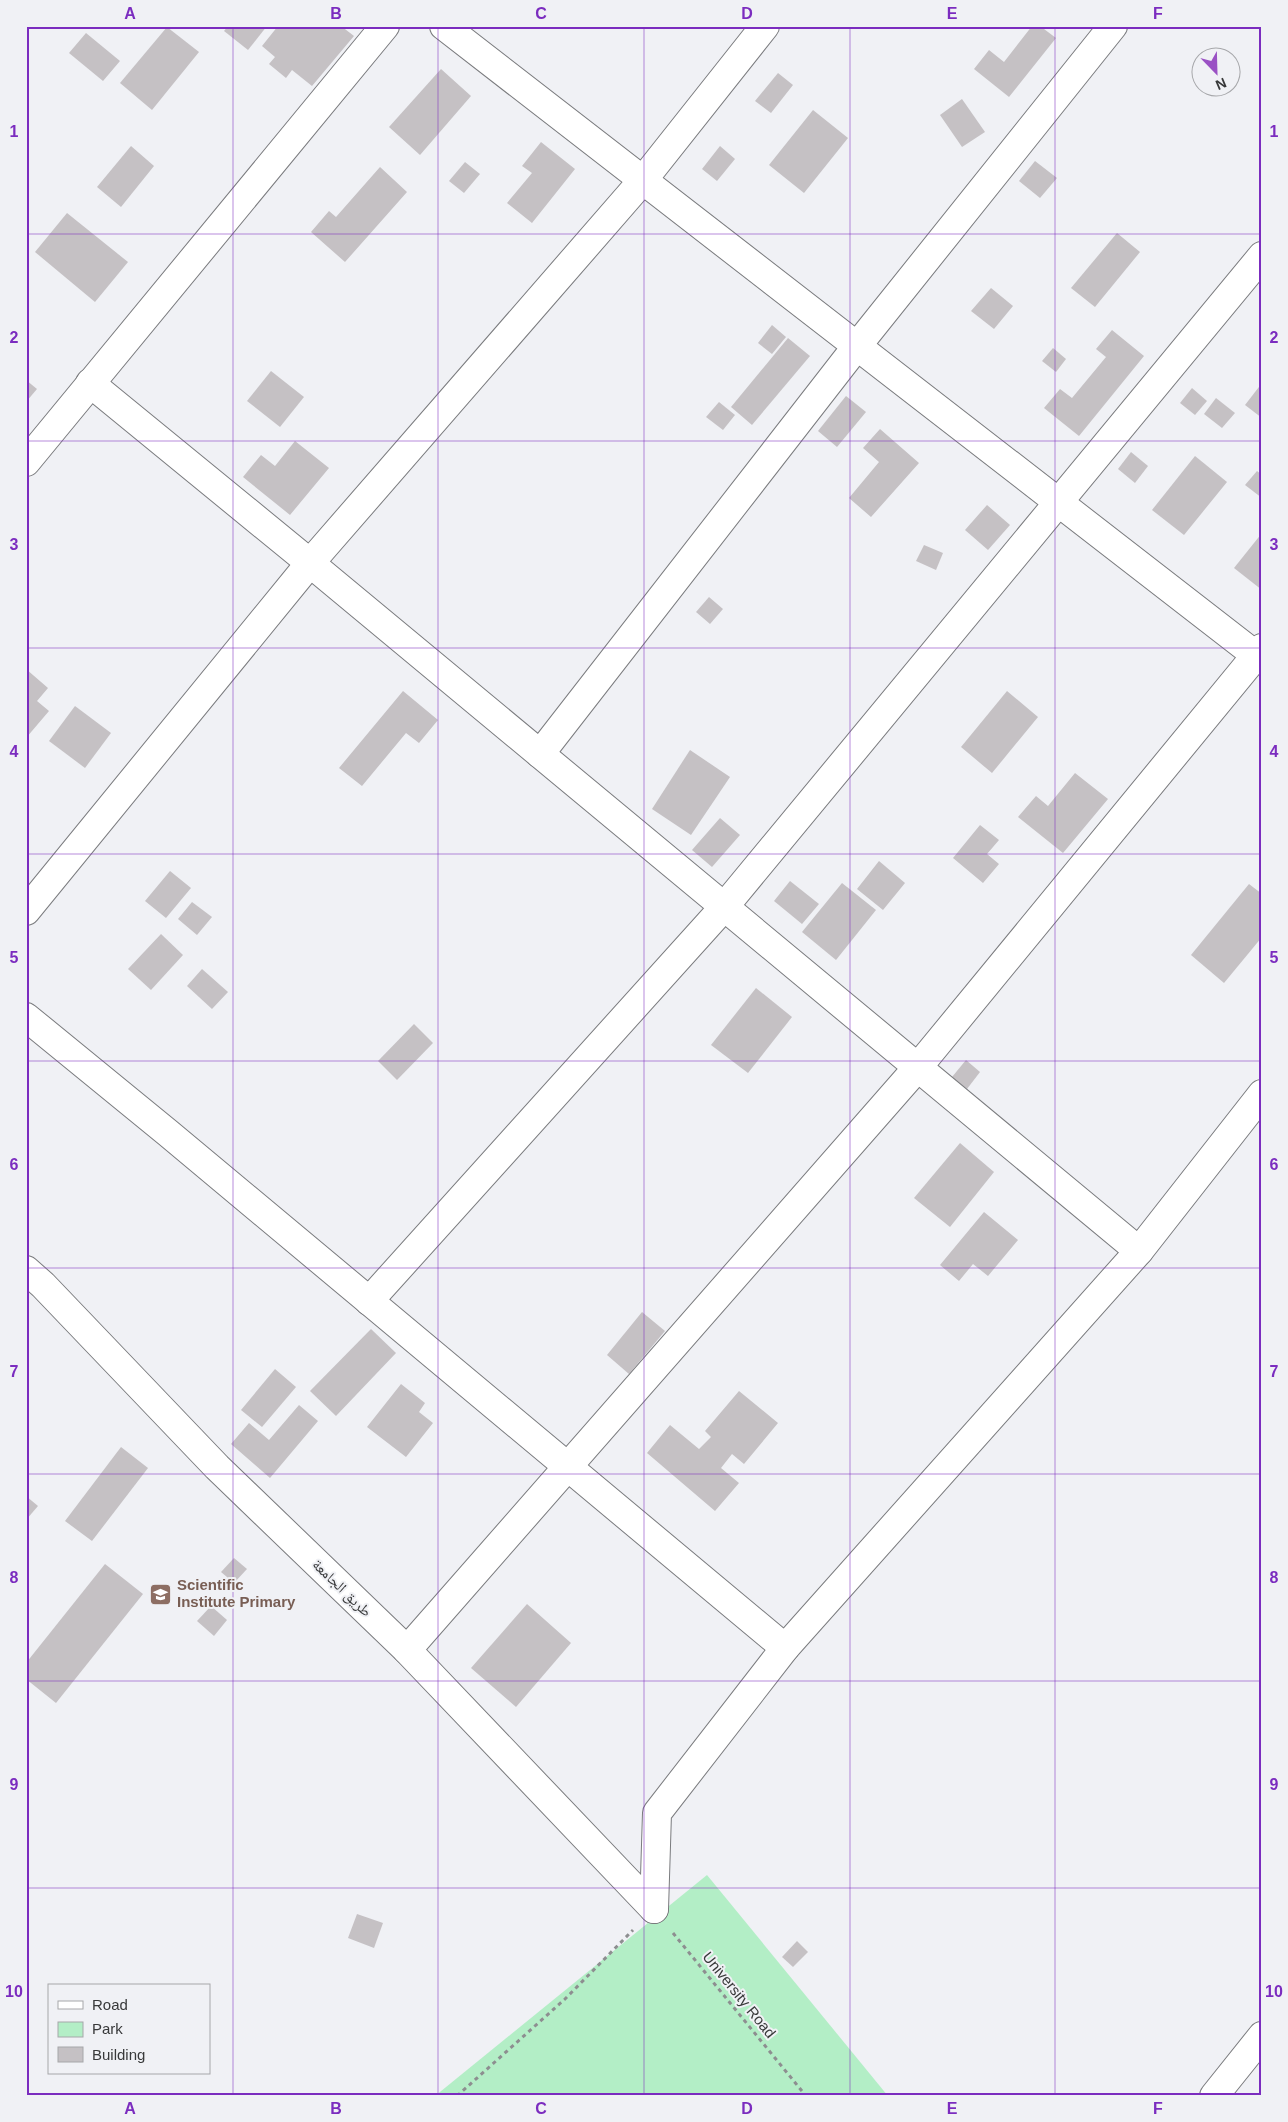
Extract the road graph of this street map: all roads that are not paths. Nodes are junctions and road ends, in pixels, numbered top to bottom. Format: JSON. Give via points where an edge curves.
{"nodes":[{"id":1,"x":385,"y":26,"type":"edge"},
{"id":2,"x":444,"y":26,"type":"edge"},
{"id":3,"x":765,"y":26,"type":"edge"},
{"id":4,"x":1113,"y":26,"type":"edge"},
{"id":5,"x":643,"y":180,"type":"junction"},
{"id":6,"x":1262,"y":256,"type":"edge"},
{"id":7,"x":857,"y":346,"type":"junction"},
{"id":8,"x":90,"y":383,"type":"junction"},
{"id":9,"x":26,"y":462,"type":"edge"},
{"id":10,"x":1059,"y":502,"type":"junction"},
{"id":11,"x":310,"y":563,"type":"junction"},
{"id":12,"x":1260,"y":655,"type":"edge"},
{"id":13,"x":540,"y":754,"type":"junction"},
{"id":14,"x":724,"y":907,"type":"junction"},
{"id":15,"x":26,"y":911,"type":"edge"},
{"id":16,"x":26,"y":1017,"type":"edge"},
{"id":17,"x":918,"y":1067,"type":"junction"},
{"id":18,"x":1262,"y":1094,"type":"edge"},
{"id":19,"x":1138,"y":1251,"type":"junction"},
{"id":20,"x":26,"y":1270,"type":"edge"},
{"id":21,"x":369,"y":1301,"type":"junction"},
{"id":22,"x":568,"y":1467,"type":"junction"},
{"id":23,"x":785,"y":1648,"type":"junction"},
{"id":24,"x":407,"y":1650,"type":"junction"},
{"id":25,"x":1262,"y":2036,"type":"edge"},
{"id":26,"x":1214,"y":2096,"type":"edge"}],
"edges":[{"from":1,"to":8,"type":"street"},
{"from":2,"to":5,"type":"street"},
{"from":3,"to":5,"type":"street"},
{"from":4,"to":7,"type":"street"},
{"from":5,"to":7,"type":"street"},
{"from":5,"to":11,"type":"street"},
{"from":6,"to":10,"type":"street"},
{"from":7,"to":10,"type":"street"},
{"from":7,"to":13,"type":"street"},
{"from":8,"to":9,"type":"street"},
{"from":8,"to":11,"type":"street"},
{"from":10,"to":12,"type":"street"},
{"from":10,"to":14,"type":"street"},
{"from":11,"to":13,"type":"street"},
{"from":11,"to":15,"type":"street"},
{"from":12,"to":17,"type":"street"},
{"from":13,"to":14,"type":"street"},
{"from":14,"to":17,"type":"street"},
{"from":14,"to":21,"type":"street"},
{"from":16,"to":21,"type":"street"},
{"from":17,"to":19,"type":"street"},
{"from":17,"to":22,"type":"street"},
{"from":18,"to":19,"type":"street"},
{"from":19,"to":23,"type":"street"},
{"from":20,"to":24,"type":"street","name":"طريق الجامعة","via":[[217,1467]]},
{"from":21,"to":22,"type":"street"},
{"from":22,"to":23,"type":"street"},
{"from":22,"to":24,"type":"street"},
{"from":23,"to":24,"type":"street","name":"طريق الجامعة","via":[[656,1813],[654,1909]]},
{"from":25,"to":26,"type":"street"}]}
